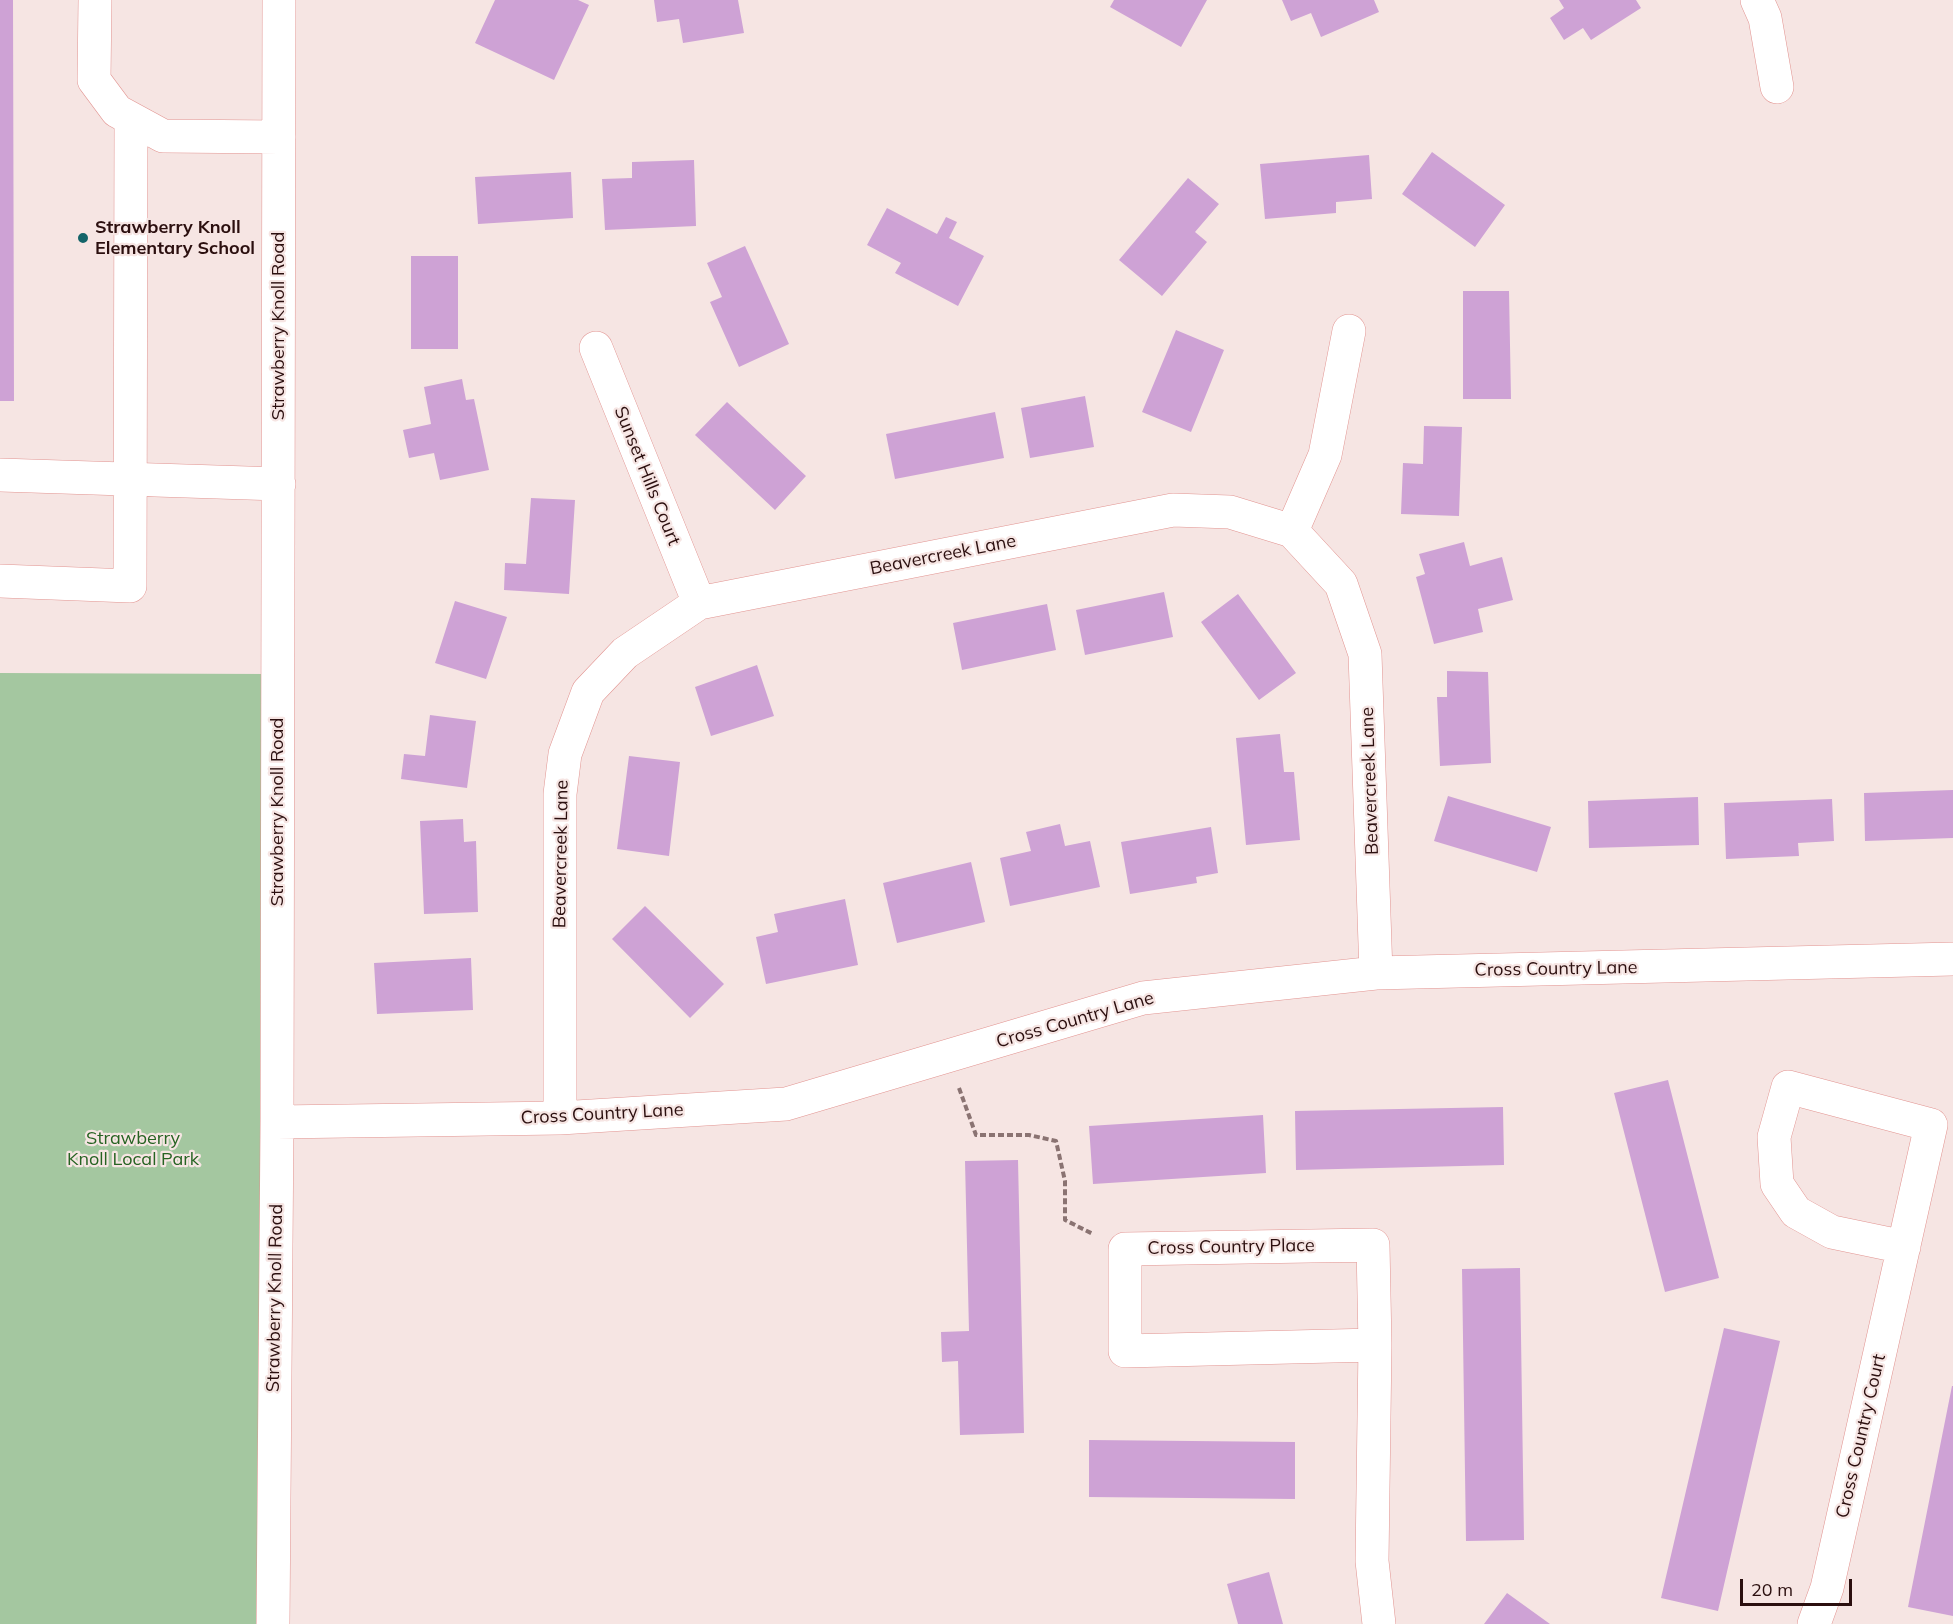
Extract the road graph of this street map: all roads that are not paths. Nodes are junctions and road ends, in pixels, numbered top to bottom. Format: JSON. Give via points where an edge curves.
{"nodes":[{"id":1,"x":95,"y":0,"type":"edge"},
{"id":2,"x":279,"y":0,"type":"edge"},
{"id":3,"x":1757,"y":0,"type":"edge"},
{"id":4,"x":1777,"y":87,"type":"dead end"},
{"id":5,"x":131,"y":119,"type":"junction"},
{"id":6,"x":279,"y":138,"type":"junction"},
{"id":7,"x":1349,"y":331,"type":"dead end"},
{"id":8,"x":596,"y":348,"type":"dead end"},
{"id":9,"x":0,"y":475,"type":"edge"},
{"id":10,"x":129,"y":481,"type":"junction"},
{"id":11,"x":279,"y":484,"type":"junction"},
{"id":12,"x":1292,"y":531,"type":"junction"},
{"id":13,"x":0,"y":581,"type":"edge"},
{"id":14,"x":699,"y":603,"type":"junction"},
{"id":15,"x":1953,"y":959,"type":"edge"},
{"id":16,"x":1376,"y":973,"type":"junction"},
{"id":17,"x":560,"y":1118,"type":"junction"},
{"id":18,"x":277,"y":1122,"type":"junction"},
{"id":19,"x":1904,"y":1247,"type":"junction"},
{"id":20,"x":1375,"y":1345,"type":"junction"},
{"id":21,"x":273,"y":1624,"type":"edge"},
{"id":22,"x":1379,"y":1624,"type":"edge"},
{"id":23,"x":1814,"y":1624,"type":"edge"}],
"edges":[{"from":1,"to":5,"type":"street","via":[[94,80],[117,111]]},
{"from":2,"to":6,"type":"street","name":"Strawberry Knoll Road"},
{"from":3,"to":4,"type":"street","via":[[1765,18]]},
{"from":5,"to":6,"type":"street","via":[[163,136]]},
{"from":5,"to":10,"type":"street"},
{"from":6,"to":11,"type":"street","name":"Strawberry Knoll Road"},
{"from":7,"to":12,"type":"street","via":[[1325,455]]},
{"from":8,"to":14,"type":"street","name":"Sunset Hills Court"},
{"from":9,"to":10,"type":"street"},
{"from":10,"to":11,"type":"street"},
{"from":10,"to":13,"type":"street","via":[[130,586]]},
{"from":11,"to":18,"type":"street","name":"Strawberry Knoll Road"},
{"from":12,"to":14,"type":"street","name":"Beavercreek Lane","via":[[1230,512],[1173,510]]},
{"from":12,"to":16,"type":"street","name":"Beavercreek Lane","via":[[1341,584],[1365,654]]},
{"from":14,"to":17,"type":"street","name":"Beavercreek Lane","via":[[625,653],[588,692],[566,754],[560,794]]},
{"from":15,"to":16,"type":"street","name":"Cross Country Lane"},
{"from":16,"to":17,"type":"street","name":"Cross Country Lane","via":[[1143,998],[786,1104]]},
{"from":17,"to":18,"type":"street","name":"Cross Country Lane"},
{"from":18,"to":21,"type":"street","name":"Strawberry Knoll Road"},
{"from":19,"to":19,"type":"street","name":"Cross Country Court","via":[[1931,1125],[1788,1087],[1774,1137],[1777,1184],[1796,1212],[1832,1232]]},
{"from":19,"to":23,"type":"street","name":"Cross Country Court","via":[[1827,1588]]},
{"from":20,"to":20,"type":"street","name":"Cross Country Place","via":[[1373,1245],[1125,1250],[1125,1351]]},
{"from":20,"to":22,"type":"street","name":"Cross Country Place","via":[[1372,1561]]}]}
